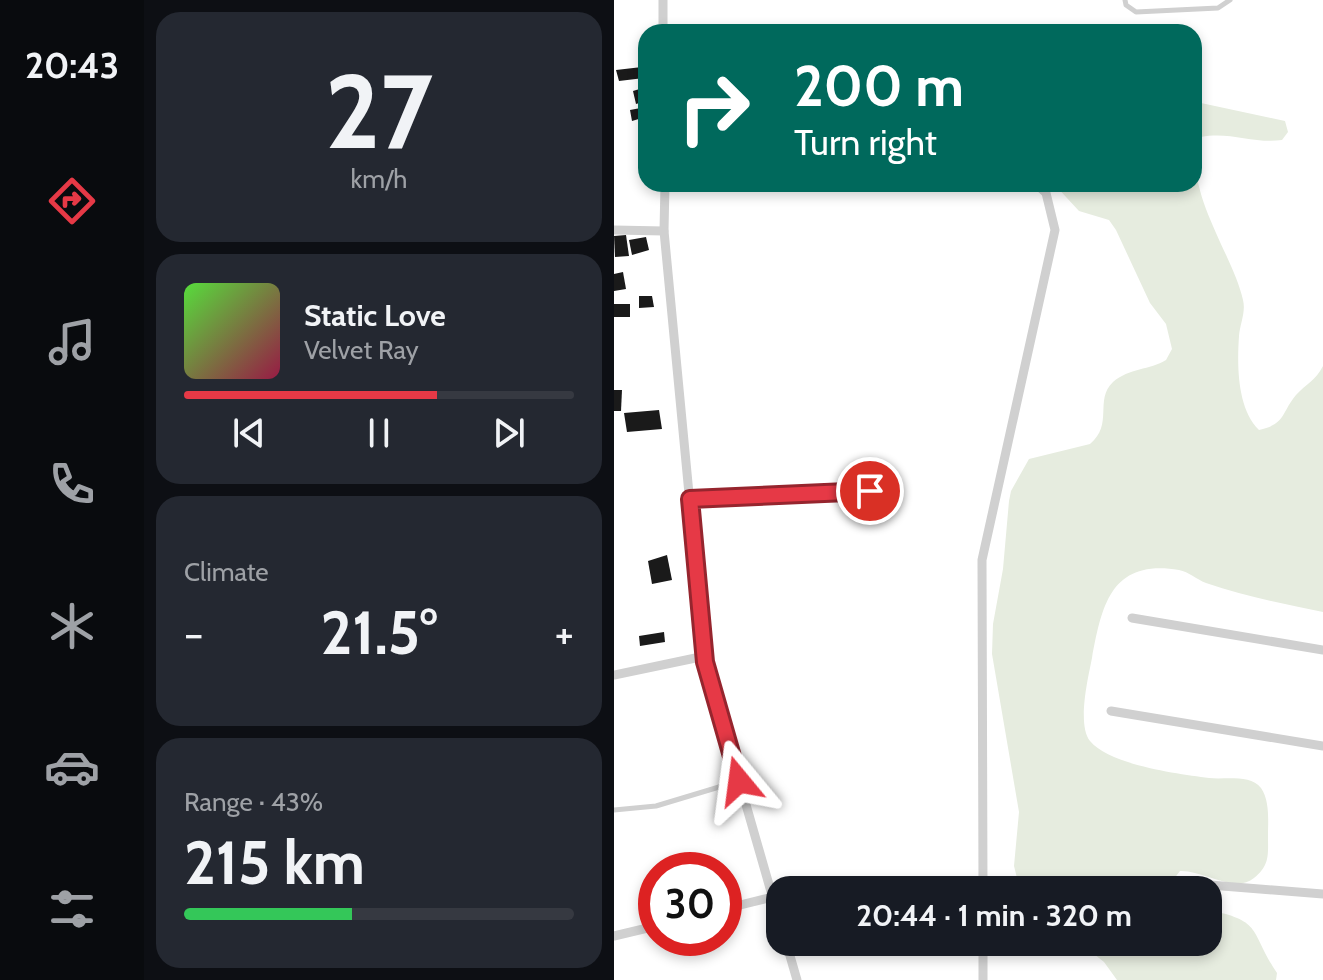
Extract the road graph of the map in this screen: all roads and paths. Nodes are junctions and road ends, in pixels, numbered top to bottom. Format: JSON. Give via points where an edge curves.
{"nodes":[{"id":1,"x":663,"y":0,"type":"edge"},
{"id":2,"x":1125,"y":0,"type":"edge"},
{"id":3,"x":1230,"y":0,"type":"edge"},
{"id":4,"x":663,"y":24,"type":"edge"},
{"id":5,"x":665,"y":192,"type":"edge"},
{"id":6,"x":1045,"y":192,"type":"edge"},
{"id":7,"x":614,"y":230,"type":"edge"},
{"id":8,"x":664,"y":231,"type":"junction"},
{"id":9,"x":870,"y":491,"type":"dead end"},
{"id":10,"x":690,"y":499,"type":"junction"},
{"id":11,"x":1132,"y":618,"type":"dead end"},
{"id":12,"x":1323,"y":650,"type":"edge"},
{"id":13,"x":705,"y":656,"type":"junction"},
{"id":14,"x":614,"y":675,"type":"edge"},
{"id":15,"x":1111,"y":711,"type":"dead end"},
{"id":16,"x":1323,"y":746,"type":"edge"},
{"id":17,"x":739,"y":781,"type":"junction"},
{"id":18,"x":614,"y":810,"type":"edge"},
{"id":19,"x":767,"y":876,"type":"edge"},
{"id":20,"x":983,"y":876,"type":"edge"},
{"id":21,"x":1222,"y":886,"type":"edge"},
{"id":22,"x":1323,"y":894,"type":"edge"},
{"id":23,"x":766,"y":899,"type":"edge"},
{"id":24,"x":742,"y":905,"type":"edge"},
{"id":25,"x":638,"y":930,"type":"edge"},
{"id":26,"x":614,"y":936,"type":"edge"},
{"id":27,"x":790,"y":956,"type":"edge"},
{"id":28,"x":983,"y":956,"type":"edge"},
{"id":29,"x":797,"y":980,"type":"edge"},
{"id":30,"x":983,"y":980,"type":"edge"}],
"edges":[{"from":1,"to":4,"type":"street"},
{"from":2,"to":3,"type":"lane","via":[[1136,12],[1218,8]]},
{"from":5,"to":8,"type":"street"},
{"from":6,"to":20,"type":"street","via":[[1055,230],[982,560]]},
{"from":7,"to":8,"type":"street"},
{"from":8,"to":10,"type":"street"},
{"from":9,"to":10,"type":"lane"},
{"from":10,"to":13,"type":"street"},
{"from":11,"to":12,"type":"street"},
{"from":13,"to":14,"type":"street"},
{"from":13,"to":17,"type":"street"},
{"from":15,"to":16,"type":"street"},
{"from":17,"to":18,"type":"lane","via":[[656,806]]},
{"from":17,"to":19,"type":"street"},
{"from":21,"to":22,"type":"street"},
{"from":23,"to":24,"type":"street"},
{"from":25,"to":26,"type":"street"},
{"from":27,"to":29,"type":"street"},
{"from":28,"to":30,"type":"street"}]}
